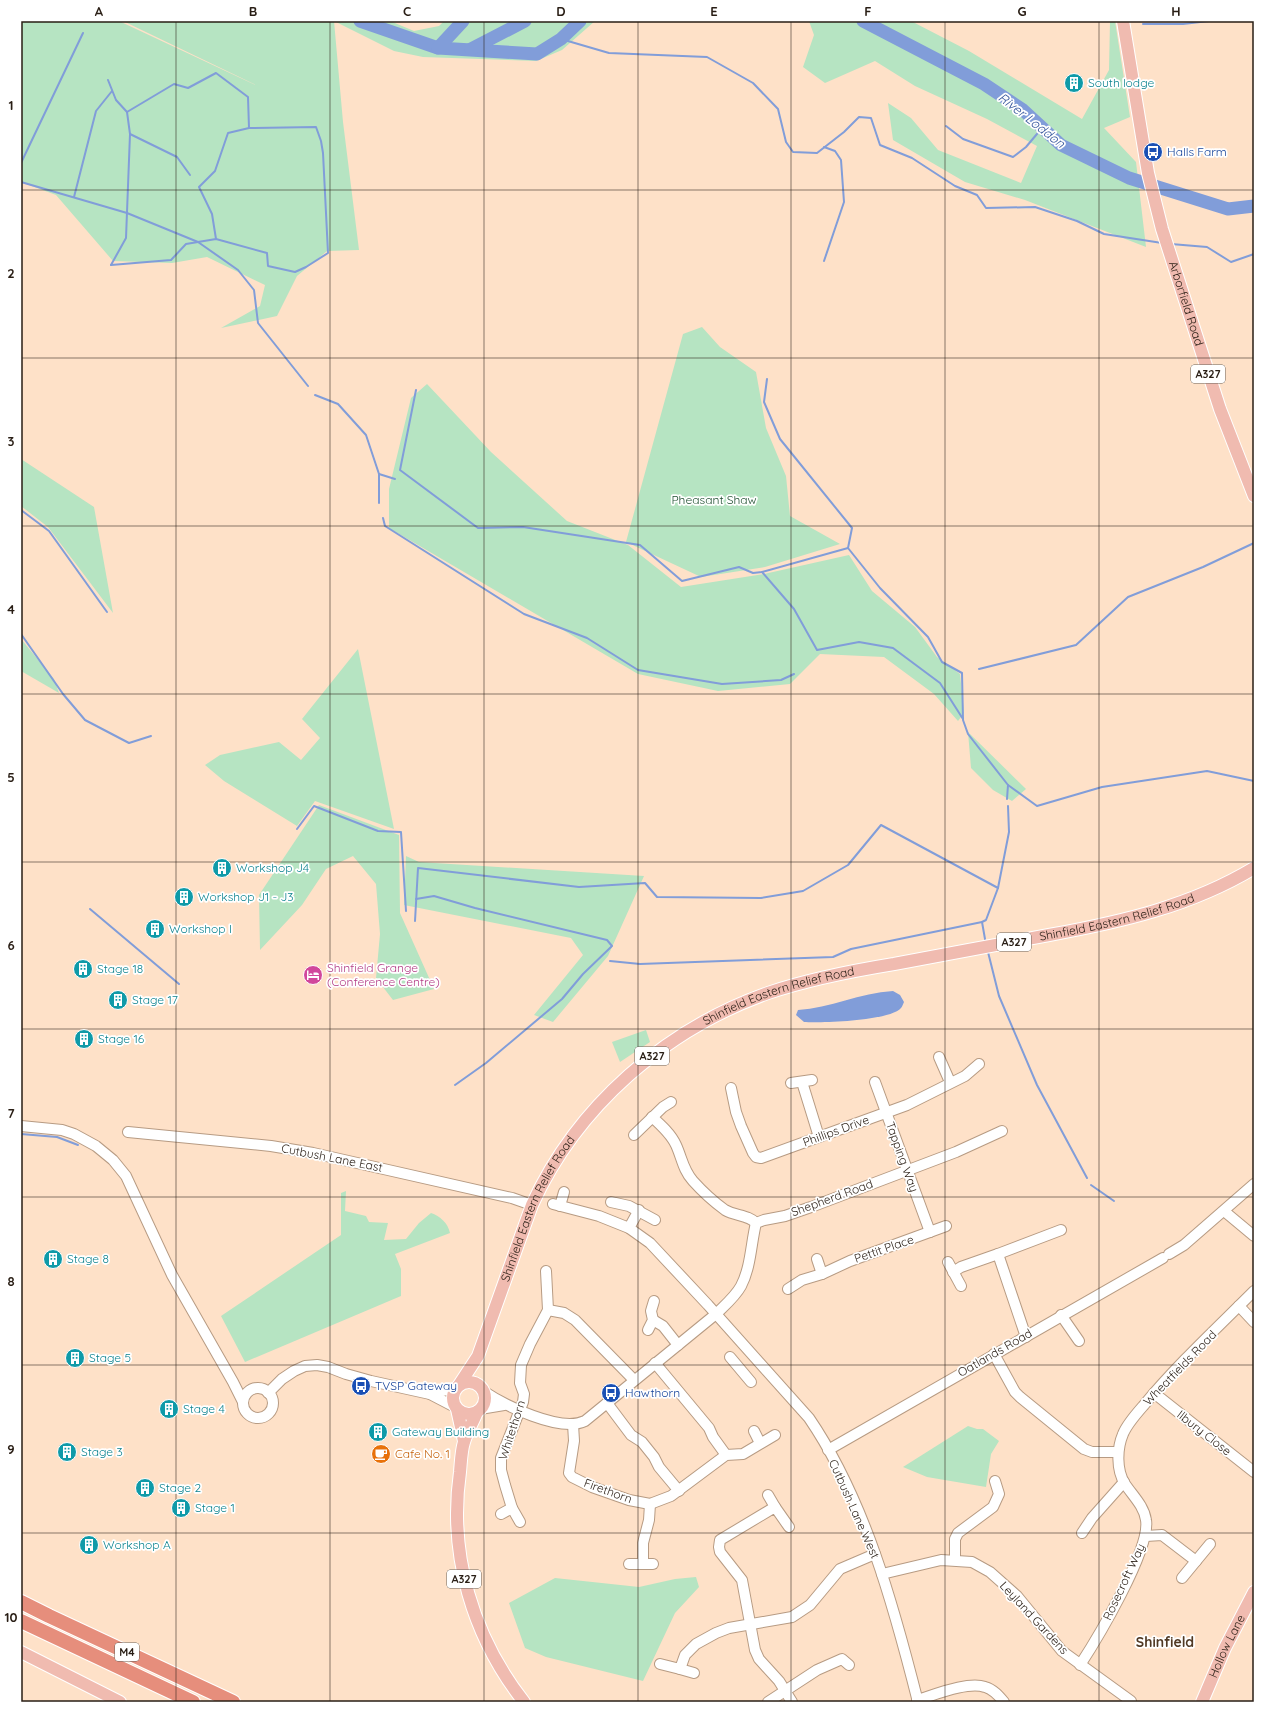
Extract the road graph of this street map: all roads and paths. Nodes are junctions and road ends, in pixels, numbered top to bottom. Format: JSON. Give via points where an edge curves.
{"nodes":[{"id":1,"x":1122,"y":21,"type":"edge"},
{"id":2,"x":1254,"y":496,"type":"edge"},
{"id":3,"x":1254,"y":868,"type":"edge"},
{"id":4,"x":939,"y":1057,"type":"dead end"},
{"id":5,"x":979,"y":1064,"type":"dead end"},
{"id":6,"x":791,"y":1082,"type":"dead end"},
{"id":7,"x":875,"y":1082,"type":"dead end"},
{"id":8,"x":950,"y":1082,"type":"junction"},
{"id":9,"x":731,"y":1088,"type":"dead end"},
{"id":10,"x":671,"y":1102,"type":"dead end"},
{"id":11,"x":886,"y":1112,"type":"junction"},
{"id":12,"x":652,"y":1117,"type":"junction"},
{"id":13,"x":21,"y":1126,"type":"edge"},
{"id":14,"x":1002,"y":1131,"type":"dead end"},
{"id":15,"x":128,"y":1132,"type":"dead end"},
{"id":16,"x":634,"y":1135,"type":"dead end"},
{"id":17,"x":819,"y":1137,"type":"junction"},
{"id":18,"x":908,"y":1170,"type":"junction"},
{"id":19,"x":1254,"y":1184,"type":"edge"},
{"id":20,"x":564,"y":1192,"type":"dead end"},
{"id":21,"x":611,"y":1202,"type":"dead end"},
{"id":22,"x":532,"y":1205,"type":"junction"},
{"id":23,"x":639,"y":1210,"type":"junction"},
{"id":24,"x":1224,"y":1211,"type":"junction"},
{"id":25,"x":655,"y":1220,"type":"dead end"},
{"id":26,"x":756,"y":1223,"type":"junction"},
{"id":27,"x":946,"y":1226,"type":"dead end"},
{"id":28,"x":629,"y":1228,"type":"junction"},
{"id":29,"x":1061,"y":1230,"type":"dead end"},
{"id":30,"x":930,"y":1232,"type":"junction"},
{"id":31,"x":1254,"y":1236,"type":"edge"},
{"id":32,"x":998,"y":1254,"type":"junction"},
{"id":33,"x":817,"y":1259,"type":"dead end"},
{"id":34,"x":948,"y":1262,"type":"dead end"},
{"id":35,"x":546,"y":1271,"type":"dead end"},
{"id":36,"x":953,"y":1272,"type":"junction"},
{"id":37,"x":822,"y":1274,"type":"junction"},
{"id":38,"x":961,"y":1286,"type":"dead end"},
{"id":39,"x":788,"y":1290,"type":"dead end"},
{"id":40,"x":1254,"y":1291,"type":"edge"},
{"id":41,"x":654,"y":1301,"type":"dead end"},
{"id":42,"x":1239,"y":1306,"type":"junction"},
{"id":43,"x":548,"y":1310,"type":"junction"},
{"id":44,"x":716,"y":1314,"type":"junction"},
{"id":45,"x":1061,"y":1315,"type":"junction"},
{"id":46,"x":653,"y":1320,"type":"junction"},
{"id":47,"x":1254,"y":1322,"type":"edge"},
{"id":48,"x":648,"y":1330,"type":"dead end"},
{"id":49,"x":1026,"y":1337,"type":"junction"},
{"id":50,"x":1079,"y":1341,"type":"dead end"},
{"id":51,"x":678,"y":1345,"type":"junction"},
{"id":52,"x":994,"y":1354,"type":"junction"},
{"id":53,"x":478,"y":1356,"type":"junction"},
{"id":54,"x":730,"y":1356,"type":"dead end"},
{"id":55,"x":757,"y":1360,"type":"junction"},
{"id":56,"x":655,"y":1363,"type":"junction"},
{"id":57,"x":743,"y":1372,"type":"junction"},
{"id":58,"x":634,"y":1380,"type":"junction"},
{"id":59,"x":233,"y":1382,"type":"junction"},
{"id":60,"x":751,"y":1382,"type":"dead end"},
{"id":61,"x":457,"y":1386,"type":"junction"},
{"id":62,"x":482,"y":1389,"type":"junction"},
{"id":63,"x":250,"y":1390,"type":"junction"},
{"id":64,"x":268,"y":1392,"type":"junction"},
{"id":65,"x":1154,"y":1393,"type":"junction"},
{"id":66,"x":430,"y":1394,"type":"junction"},
{"id":67,"x":243,"y":1402,"type":"junction"},
{"id":68,"x":607,"y":1403,"type":"junction"},
{"id":69,"x":504,"y":1405,"type":"junction"},
{"id":70,"x":456,"y":1408,"type":"junction"},
{"id":71,"x":479,"y":1410,"type":"junction"},
{"id":72,"x":519,"y":1410,"type":"junction"},
{"id":73,"x":573,"y":1424,"type":"junction"},
{"id":74,"x":754,"y":1431,"type":"dead end"},
{"id":75,"x":775,"y":1435,"type":"dead end"},
{"id":76,"x":464,"y":1441,"type":"junction"},
{"id":77,"x":760,"y":1444,"type":"junction"},
{"id":78,"x":828,"y":1450,"type":"junction"},
{"id":79,"x":1118,"y":1452,"type":"junction"},
{"id":80,"x":726,"y":1454,"type":"junction"},
{"id":81,"x":1254,"y":1472,"type":"edge"},
{"id":82,"x":995,"y":1481,"type":"dead end"},
{"id":83,"x":1124,"y":1482,"type":"junction"},
{"id":84,"x":679,"y":1491,"type":"junction"},
{"id":85,"x":768,"y":1495,"type":"dead end"},
{"id":86,"x":650,"y":1504,"type":"junction"},
{"id":87,"x":775,"y":1507,"type":"junction"},
{"id":88,"x":512,"y":1508,"type":"junction"},
{"id":89,"x":501,"y":1514,"type":"dead end"},
{"id":90,"x":520,"y":1522,"type":"dead end"},
{"id":91,"x":789,"y":1527,"type":"dead end"},
{"id":92,"x":1082,"y":1533,"type":"dead end"},
{"id":93,"x":1146,"y":1536,"type":"junction"},
{"id":94,"x":1210,"y":1544,"type":"dead end"},
{"id":95,"x":875,"y":1554,"type":"junction"},
{"id":96,"x":955,"y":1560,"type":"junction"},
{"id":97,"x":1196,"y":1561,"type":"junction"},
{"id":98,"x":643,"y":1563,"type":"junction"},
{"id":99,"x":629,"y":1564,"type":"dead end"},
{"id":100,"x":654,"y":1564,"type":"dead end"},
{"id":101,"x":882,"y":1574,"type":"junction"},
{"id":102,"x":1182,"y":1578,"type":"dead end"},
{"id":103,"x":1254,"y":1592,"type":"edge"},
{"id":104,"x":21,"y":1602,"type":"edge"},
{"id":105,"x":21,"y":1621,"type":"edge"},
{"id":106,"x":750,"y":1625,"type":"junction"},
{"id":107,"x":21,"y":1652,"type":"edge"},
{"id":108,"x":844,"y":1658,"type":"dead end"},
{"id":109,"x":660,"y":1664,"type":"dead end"},
{"id":110,"x":1080,"y":1665,"type":"junction"},
{"id":111,"x":680,"y":1669,"type":"junction"},
{"id":112,"x":694,"y":1673,"type":"dead end"},
{"id":113,"x":785,"y":1691,"type":"junction"},
{"id":114,"x":1133,"y":1699,"type":"edge"},
{"id":115,"x":918,"y":1701,"type":"edge"},
{"id":116,"x":120,"y":1702,"type":"edge"},
{"id":117,"x":193,"y":1702,"type":"edge"},
{"id":118,"x":233,"y":1702,"type":"edge"},
{"id":119,"x":524,"y":1702,"type":"edge"},
{"id":120,"x":768,"y":1702,"type":"edge"},
{"id":121,"x":792,"y":1702,"type":"edge"},
{"id":122,"x":1004,"y":1702,"type":"edge"},
{"id":123,"x":1202,"y":1702,"type":"edge"}],
"edges":[{"from":1,"to":2,"type":"main road","name":"Arborfield Road","number":"A327","via":[[1148,173],[1162,229],[1220,409]]},
{"from":3,"to":22,"type":"main road","name":"Shinfield Eastern Relief Road","number":"A327","via":[[1202,895],[1130,919],[831,975],[777,990],[739,1005],[664,1047],[624,1079],[575,1133],[544,1181]]},
{"from":4,"to":8,"type":"street"},
{"from":5,"to":8,"type":"street","name":"Phillips Drive","via":[[965,1076]]},
{"from":6,"to":17,"type":"street","via":[[807,1081]]},
{"from":7,"to":11,"type":"street","name":"Tapping Way"},
{"from":8,"to":11,"type":"street","name":"Phillips Drive","via":[[907,1105]]},
{"from":9,"to":17,"type":"street","name":"Phillips Drive","via":[[736,1112],[756,1157],[766,1156]]},
{"from":10,"to":12,"type":"street"},
{"from":11,"to":17,"type":"street","name":"Phillips Drive"},
{"from":11,"to":18,"type":"street","name":"Tapping Way"},
{"from":12,"to":16,"type":"street"},
{"from":12,"to":26,"type":"street","via":[[671,1136],[692,1180],[725,1210]]},
{"from":13,"to":59,"type":"street","via":[[62,1130],[74,1134],[96,1146],[113,1160],[126,1176],[172,1275]]},
{"from":14,"to":18,"type":"street","name":"Shepherd Road"},
{"from":15,"to":22,"type":"street","name":"Cutbush Lane East","via":[[271,1146],[313,1153],[512,1198]]},
{"from":18,"to":26,"type":"street","name":"Shepherd Road","via":[[811,1207]]},
{"from":18,"to":30,"type":"street","name":"Tapping Way"},
{"from":19,"to":24,"type":"street","name":"Oatlands Road"},
{"from":20,"to":28,"type":"street","name":"Cutbush Lane West","via":[[556,1205],[599,1216]]},
{"from":21,"to":23,"type":"street"},
{"from":22,"to":53,"type":"main road","name":"Shinfield Eastern Relief Road","number":"A327"},
{"from":23,"to":25,"type":"street"},
{"from":23,"to":28,"type":"street"},
{"from":24,"to":31,"type":"street"},
{"from":24,"to":45,"type":"street","name":"Oatlands Road","via":[[1184,1245]]},
{"from":26,"to":44,"type":"street","via":[[741,1286]]},
{"from":27,"to":30,"type":"street","name":"Pettit Place"},
{"from":28,"to":44,"type":"street","name":"Cutbush Lane West","via":[[659,1251]]},
{"from":29,"to":32,"type":"street","via":[[1051,1237]]},
{"from":30,"to":37,"type":"street","name":"Pettit Place"},
{"from":32,"to":36,"type":"street"},
{"from":32,"to":49,"type":"street"},
{"from":33,"to":37,"type":"street"},
{"from":34,"to":36,"type":"street"},
{"from":35,"to":43,"type":"street"},
{"from":36,"to":38,"type":"street"},
{"from":37,"to":39,"type":"street","name":"Pettit Place","via":[[802,1280]]},
{"from":40,"to":42,"type":"street","name":"Wheatfields Road"},
{"from":41,"to":46,"type":"street","via":[[651,1311]]},
{"from":42,"to":47,"type":"street"},
{"from":42,"to":65,"type":"street","name":"Wheatfields Road"},
{"from":43,"to":58,"type":"street","via":[[564,1312],[575,1320]]},
{"from":43,"to":72,"type":"street","name":"Whitethorn","via":[[521,1365],[520,1383],[524,1394]]},
{"from":44,"to":51,"type":"street"},
{"from":44,"to":55,"type":"street","name":"Cutbush Lane West"},
{"from":45,"to":49,"type":"street","name":"Oatlands Road"},
{"from":45,"to":50,"type":"street"},
{"from":46,"to":48,"type":"street"},
{"from":46,"to":51,"type":"street","via":[[663,1326]]},
{"from":49,"to":52,"type":"street","name":"Oatlands Road"},
{"from":51,"to":56,"type":"street"},
{"from":52,"to":78,"type":"street","name":"Oatlands Road"},
{"from":52,"to":79,"type":"street","via":[[1015,1392],[1084,1450]]},
{"from":53,"to":61,"type":"main road","name":"Shinfield Eastern Relief Road","number":"A327"},
{"from":53,"to":62,"type":"main road","name":"Shinfield Eastern Relief Road","number":"A327","via":[[478,1378]]},
{"from":54,"to":57,"type":"street"},
{"from":55,"to":57,"type":"street"},
{"from":55,"to":78,"type":"street","name":"Cutbush Lane West","via":[[809,1418]]},
{"from":56,"to":58,"type":"street"},
{"from":56,"to":80,"type":"street","via":[[704,1422]]},
{"from":57,"to":60,"type":"street"},
{"from":58,"to":68,"type":"street"},
{"from":59,"to":63,"type":"street"},
{"from":59,"to":67,"type":"street"},
{"from":61,"to":62,"type":"main road","via":[[470,1382]]},
{"from":61,"to":66,"type":"street"},
{"from":61,"to":70,"type":"main road","via":[[452,1397]]},
{"from":62,"to":69,"type":"street"},
{"from":62,"to":71,"type":"main road","via":[[484,1400]]},
{"from":63,"to":64,"type":"street","via":[[260,1388]]},
{"from":63,"to":67,"type":"street"},
{"from":64,"to":66,"type":"street","via":[[294,1371],[305,1366],[317,1365],[371,1381]]},
{"from":64,"to":67,"type":"street","via":[[272,1399],[272,1407],[261,1417],[249,1415]]},
{"from":65,"to":79,"type":"street","name":"Wheatfields Road","via":[[1123,1433]]},
{"from":65,"to":81,"type":"street","name":"Ilbury Close"},
{"from":66,"to":70,"type":"street"},
{"from":68,"to":73,"type":"street","via":[[587,1419]]},
{"from":68,"to":84,"type":"street","via":[[631,1435],[642,1442]]},
{"from":69,"to":71,"type":"street"},
{"from":69,"to":72,"type":"street"},
{"from":70,"to":71,"type":"main road","via":[[469,1414]]},
{"from":70,"to":76,"type":"main road","number":"A327"},
{"from":71,"to":76,"type":"main road","number":"A327"},
{"from":72,"to":73,"type":"street","via":[[558,1423]]},
{"from":72,"to":88,"type":"street","name":"Whitethorn","via":[[512,1435],[501,1458],[501,1470]]},
{"from":73,"to":86,"type":"street","name":"Firethorn","via":[[574,1441],[569,1473],[572,1477],[629,1500]]},
{"from":74,"to":77,"type":"street"},
{"from":75,"to":77,"type":"street"},
{"from":76,"to":119,"type":"main road","number":"A327","via":[[457,1507],[457,1538],[463,1574],[474,1615],[485,1640]]},
{"from":77,"to":80,"type":"street","via":[[743,1454]]},
{"from":78,"to":95,"type":"street","name":"Cutbush Lane West"},
{"from":79,"to":83,"type":"street","name":"Rosecroft Way"},
{"from":80,"to":84,"type":"street"},
{"from":82,"to":96,"type":"street","via":[[1004,1493],[993,1508],[958,1533],[954,1539]]},
{"from":83,"to":92,"type":"street"},
{"from":83,"to":93,"type":"street","name":"Rosecroft Way","via":[[1142,1507],[1146,1521]]},
{"from":84,"to":86,"type":"street"},
{"from":85,"to":87,"type":"street"},
{"from":86,"to":98,"type":"street","via":[[643,1543]]},
{"from":87,"to":91,"type":"street"},
{"from":87,"to":106,"type":"street","via":[[720,1540],[719,1547],[725,1560],[742,1580]]},
{"from":88,"to":89,"type":"street"},
{"from":88,"to":90,"type":"street","name":"Whitethorn"},
{"from":93,"to":97,"type":"street","via":[[1162,1535]]},
{"from":93,"to":110,"type":"street","name":"Rosecroft Way","via":[[1125,1585]]},
{"from":94,"to":97,"type":"street"},
{"from":95,"to":101,"type":"street","name":"Cutbush Lane West"},
{"from":95,"to":106,"type":"street","via":[[840,1570],[803,1611],[784,1619]]},
{"from":96,"to":101,"type":"street","name":"Leyland Gardens","via":[[929,1562]]},
{"from":96,"to":110,"type":"street","name":"Leyland Gardens","via":[[972,1562],[990,1572],[1017,1596],[1062,1651]]},
{"from":97,"to":102,"type":"street"},
{"from":98,"to":99,"type":"street"},
{"from":98,"to":100,"type":"street"},
{"from":101,"to":115,"type":"street","name":"Cutbush Lane West"},
{"from":103,"to":123,"type":"main road","name":"Hollow Lane","via":[[1225,1648]]},
{"from":104,"to":118,"type":"highway","number":"M4"},
{"from":105,"to":117,"type":"highway","number":"M4"},
{"from":106,"to":111,"type":"street","via":[[729,1628],[696,1644],[685,1655]]},
{"from":106,"to":113,"type":"street","via":[[759,1658]]},
{"from":107,"to":116,"type":"main road"},
{"from":108,"to":113,"type":"street","via":[[817,1670]]},
{"from":109,"to":111,"type":"street"},
{"from":110,"to":114,"type":"street","name":"Leyland Gardens"},
{"from":111,"to":112,"type":"street"},
{"from":113,"to":120,"type":"street"},
{"from":113,"to":121,"type":"street"},
{"from":115,"to":122,"type":"street","via":[[974,1685],[994,1692]]}]}
